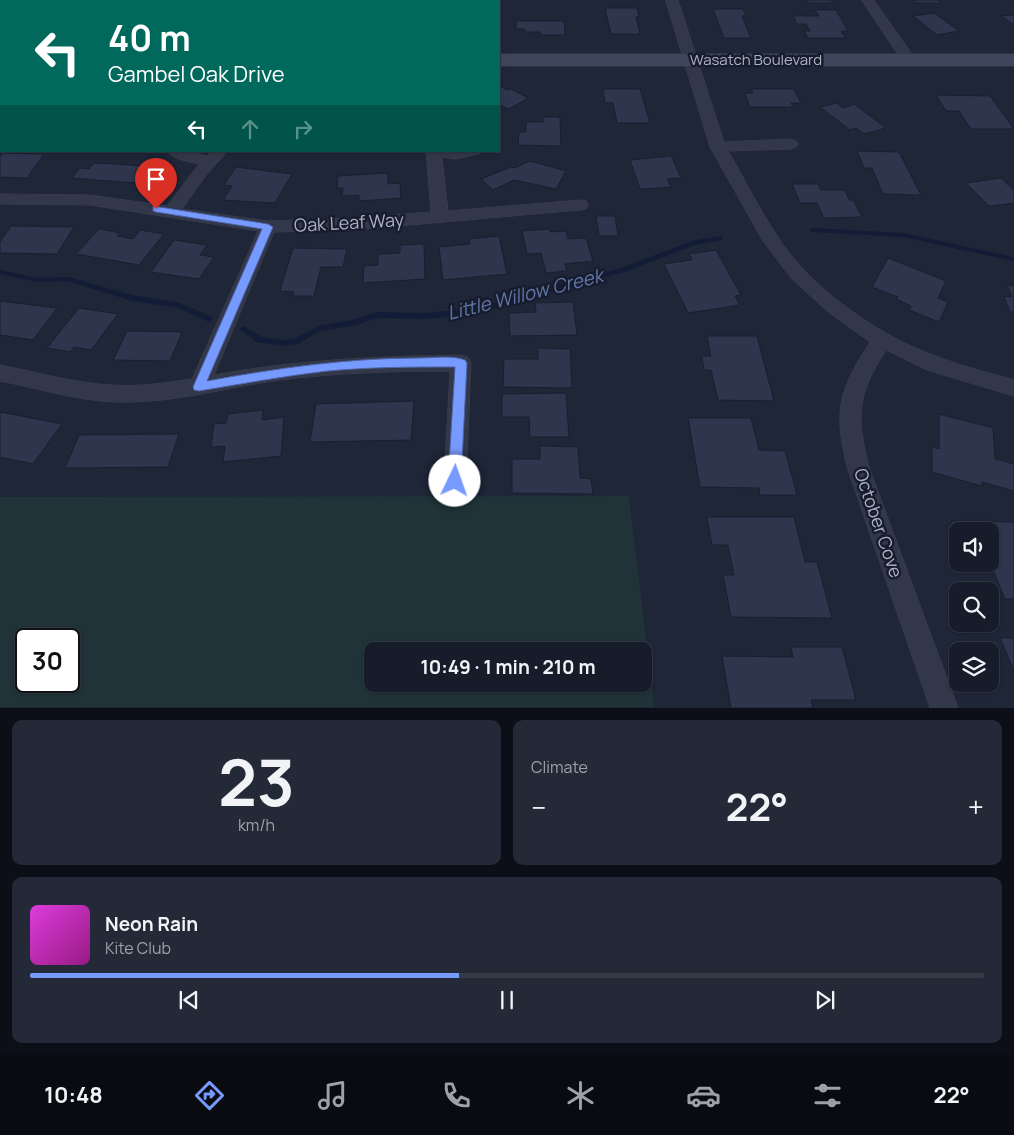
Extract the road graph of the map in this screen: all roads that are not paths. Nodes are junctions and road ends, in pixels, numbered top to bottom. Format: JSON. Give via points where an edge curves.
{"nodes":[{"id":1,"x":672,"y":0,"type":"edge"},
{"id":2,"x":868,"y":0,"type":"edge"},
{"id":3,"x":500,"y":60,"type":"edge"},
{"id":4,"x":691,"y":60,"type":"junction"},
{"id":5,"x":909,"y":60,"type":"junction"},
{"id":6,"x":1014,"y":60,"type":"edge"},
{"id":7,"x":791,"y":144,"type":"dead end"},
{"id":8,"x":718,"y":147,"type":"junction"},
{"id":9,"x":177,"y":152,"type":"edge"},
{"id":10,"x":434,"y":152,"type":"edge"},
{"id":11,"x":468,"y":152,"type":"edge"},
{"id":12,"x":216,"y":156,"type":"edge"},
{"id":13,"x":0,"y":199,"type":"edge"},
{"id":14,"x":580,"y":205,"type":"dead end"},
{"id":15,"x":172,"y":211,"type":"junction"},
{"id":16,"x":440,"y":217,"type":"junction"},
{"id":17,"x":268,"y":227,"type":"junction"},
{"id":18,"x":882,"y":340,"type":"junction"},
{"id":19,"x":0,"y":372,"type":"edge"},
{"id":20,"x":199,"y":387,"type":"junction"},
{"id":21,"x":1014,"y":388,"type":"edge"},
{"id":22,"x":455,"y":481,"type":"dead end"},
{"id":23,"x":944,"y":708,"type":"edge"}],
"edges":[{"from":1,"to":4,"type":"street"},
{"from":2,"to":5,"type":"street"},
{"from":3,"to":4,"type":"main road","name":"Wasatch Boulevard"},
{"from":4,"to":5,"type":"main road","name":"Wasatch Boulevard"},
{"from":4,"to":8,"type":"street"},
{"from":5,"to":6,"type":"main road","name":"Wasatch Boulevard"},
{"from":7,"to":8,"type":"street"},
{"from":8,"to":18,"type":"street","via":[[772,242],[797,274],[835,307]]},
{"from":9,"to":12,"type":"street","via":[[192,158]]},
{"from":10,"to":11,"type":"street"},
{"from":10,"to":16,"type":"street"},
{"from":12,"to":15,"type":"street"},
{"from":13,"to":15,"type":"street","name":"Oak Leaf Way","via":[[90,200]]},
{"from":14,"to":16,"type":"street","name":"Oak Leaf Way"},
{"from":15,"to":17,"type":"street","name":"Oak Leaf Way"},
{"from":16,"to":17,"type":"street","name":"Oak Leaf Way"},
{"from":17,"to":20,"type":"street"},
{"from":18,"to":21,"type":"street","via":[[934,364]]},
{"from":18,"to":23,"type":"street","name":"October Cove","via":[[852,391],[848,413],[850,440]]},
{"from":19,"to":20,"type":"street","via":[[93,392],[126,394]]},
{"from":20,"to":22,"type":"street","via":[[330,367],[461,363]]}]}
